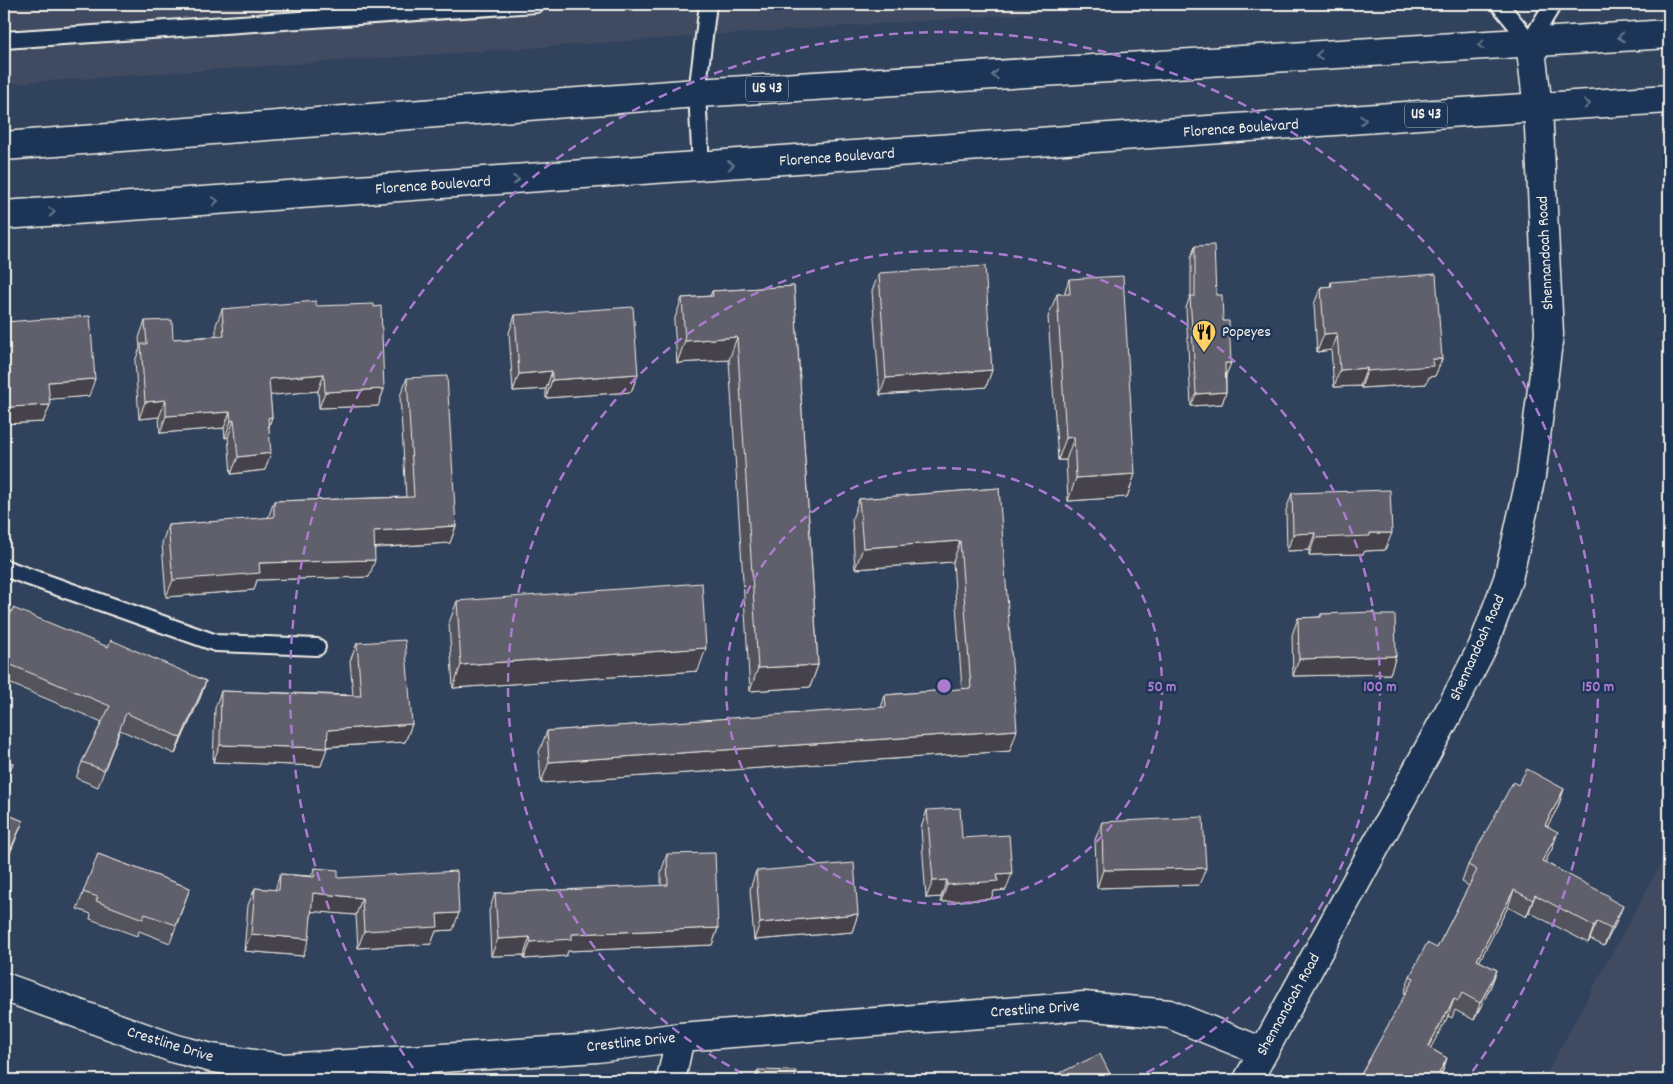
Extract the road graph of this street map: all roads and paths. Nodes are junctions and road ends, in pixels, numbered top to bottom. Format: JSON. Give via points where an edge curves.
{"nodes":[{"id":1,"x":536,"y":4,"type":"edge"},
{"id":2,"x":708,"y":4,"type":"edge"},
{"id":3,"x":1499,"y":4,"type":"edge"},
{"id":4,"x":1553,"y":4,"type":"edge"},
{"id":5,"x":1669,"y":34,"type":"edge"},
{"id":6,"x":4,"y":40,"type":"edge"},
{"id":7,"x":1530,"y":42,"type":"junction"},
{"id":8,"x":697,"y":93,"type":"junction"},
{"id":9,"x":1669,"y":99,"type":"edge"},
{"id":10,"x":1538,"y":108,"type":"junction"},
{"id":11,"x":4,"y":146,"type":"edge"},
{"id":12,"x":701,"y":167,"type":"junction"},
{"id":13,"x":4,"y":215,"type":"edge"},
{"id":14,"x":4,"y":568,"type":"edge"},
{"id":15,"x":317,"y":647,"type":"dead end"},
{"id":16,"x":4,"y":987,"type":"edge"},
{"id":17,"x":680,"y":1037,"type":"junction"},
{"id":18,"x":1263,"y":1052,"type":"junction"},
{"id":19,"x":671,"y":1080,"type":"edge"},
{"id":20,"x":1248,"y":1080,"type":"edge"}],
"edges":[{"from":1,"to":6,"type":"lane"},
{"from":2,"to":8,"type":"lane"},
{"from":3,"to":7,"type":"lane"},
{"from":4,"to":7,"type":"lane"},
{"from":5,"to":7,"type":"main road","number":"US 43","one_way":true},
{"from":7,"to":8,"type":"main road","number":"US 43","one_way":true},
{"from":7,"to":10,"type":"main road","name":"Shennandoah Road"},
{"from":8,"to":11,"type":"main road","number":"US 43"},
{"from":8,"to":12,"type":"lane"},
{"from":10,"to":9,"type":"main road","name":"Florence Boulevard","number":"US 43","one_way":true},
{"from":12,"to":10,"type":"main road","name":"Florence Boulevard","number":"US 43","one_way":true},
{"from":10,"to":18,"type":"main road","name":"Shennandoah Road","via":[[1549,334],[1532,476],[1508,579],[1482,646],[1450,708]]},
{"from":13,"to":12,"type":"main road","name":"Florence Boulevard","number":"US 43","one_way":true},
{"from":14,"to":15,"type":"lane","via":[[216,643]]},
{"from":16,"to":17,"type":"main road","name":"Crestline Drive","via":[[176,1049],[212,1058],[283,1068],[597,1048]]},
{"from":17,"to":18,"type":"main road","name":"Crestline Drive","via":[[1084,1006],[1169,1014]]},
{"from":17,"to":19,"type":"main road"},
{"from":18,"to":20,"type":"main road","name":"Shennandoah Road"}]}
